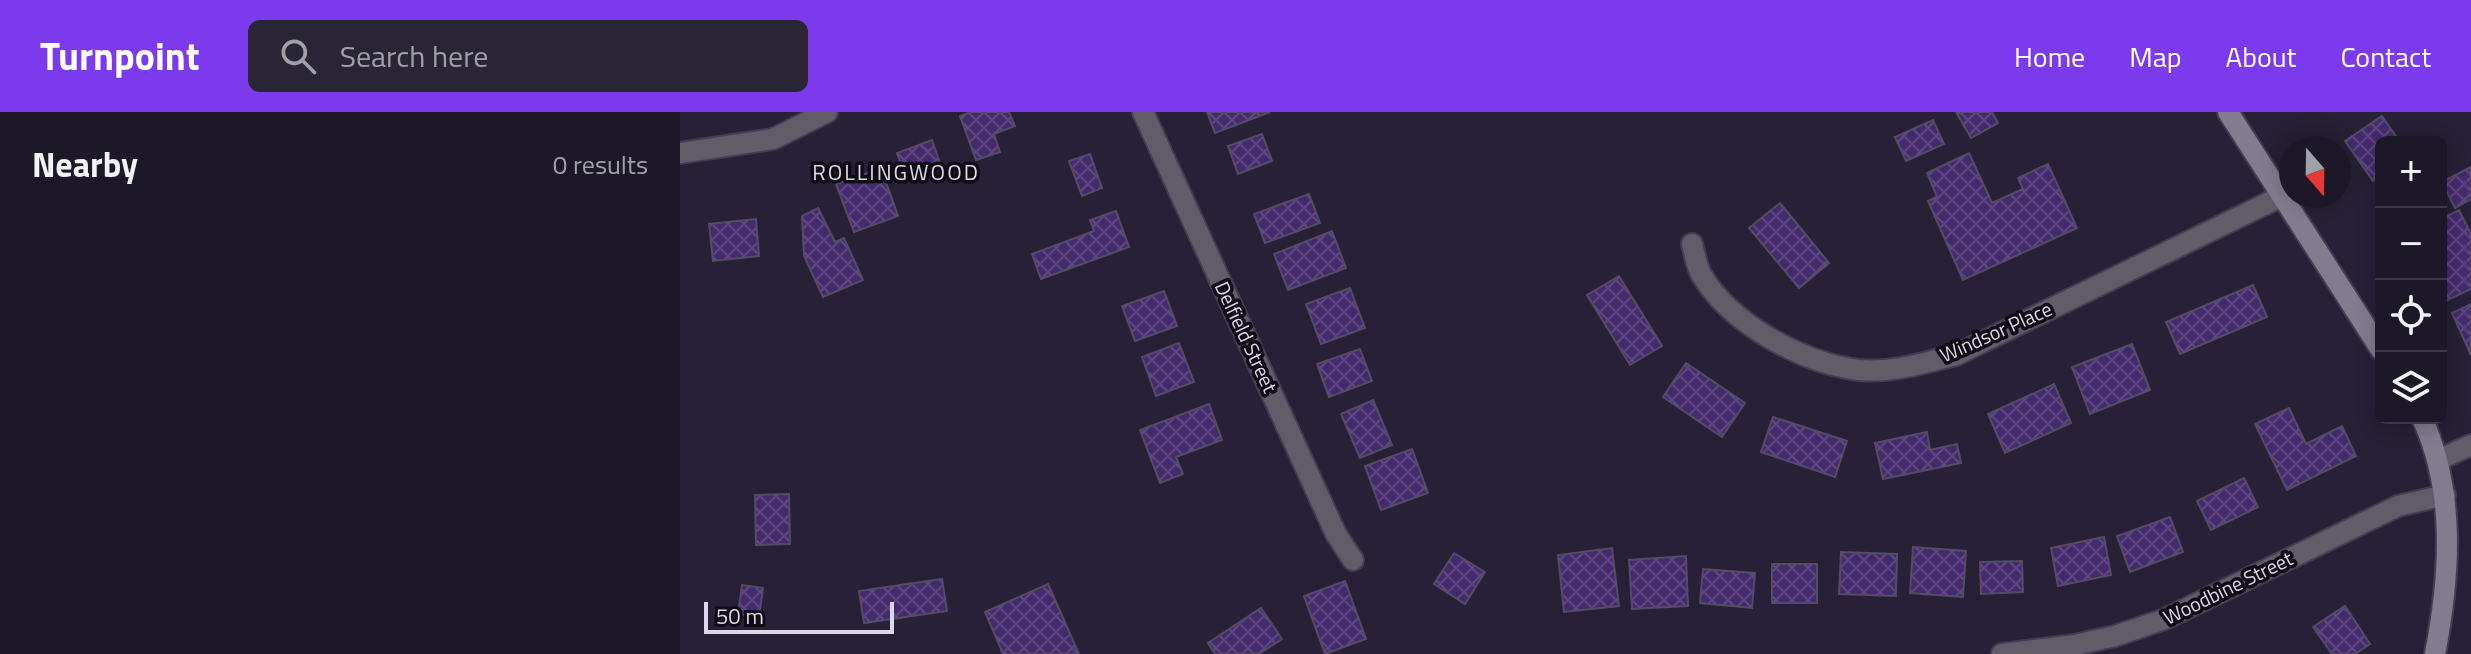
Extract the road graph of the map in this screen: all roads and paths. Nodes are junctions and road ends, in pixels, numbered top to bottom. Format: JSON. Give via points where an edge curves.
{"nodes":[{"id":1,"x":827,"y":112,"type":"edge"},
{"id":2,"x":1143,"y":112,"type":"edge"},
{"id":3,"x":2228,"y":112,"type":"edge"},
{"id":4,"x":680,"y":153,"type":"edge"},
{"id":5,"x":2279,"y":191,"type":"edge"},
{"id":6,"x":2279,"y":197,"type":"edge"},
{"id":7,"x":2290,"y":208,"type":"edge"},
{"id":8,"x":1692,"y":244,"type":"dead end"},
{"id":9,"x":2375,"y":341,"type":"edge"},
{"id":10,"x":2424,"y":424,"type":"edge"},
{"id":11,"x":2471,"y":445,"type":"edge"},
{"id":12,"x":2438,"y":460,"type":"junction"},
{"id":13,"x":2445,"y":495,"type":"junction"},
{"id":14,"x":1353,"y":560,"type":"dead end"},
{"id":15,"x":2002,"y":654,"type":"edge"},
{"id":16,"x":2435,"y":654,"type":"edge"}],
"edges":[{"from":1,"to":4,"type":"street","via":[[773,139]]},
{"from":2,"to":14,"type":"street","name":"Delfield Street","via":[[1336,534]]},
{"from":3,"to":5,"type":"main road"},
{"from":6,"to":8,"type":"street","name":"Windsor Place","via":[[1956,355],[1902,369],[1860,370],[1818,360],[1763,335],[1721,301],[1700,272]]},
{"from":7,"to":9,"type":"main road"},
{"from":10,"to":12,"type":"main road"},
{"from":11,"to":12,"type":"street"},
{"from":12,"to":13,"type":"main road"},
{"from":13,"to":15,"type":"street","name":"Woodbine Street","via":[[2398,506],[2165,619],[2101,639]]},
{"from":13,"to":16,"type":"main road","via":[[2447,565]]}]}
